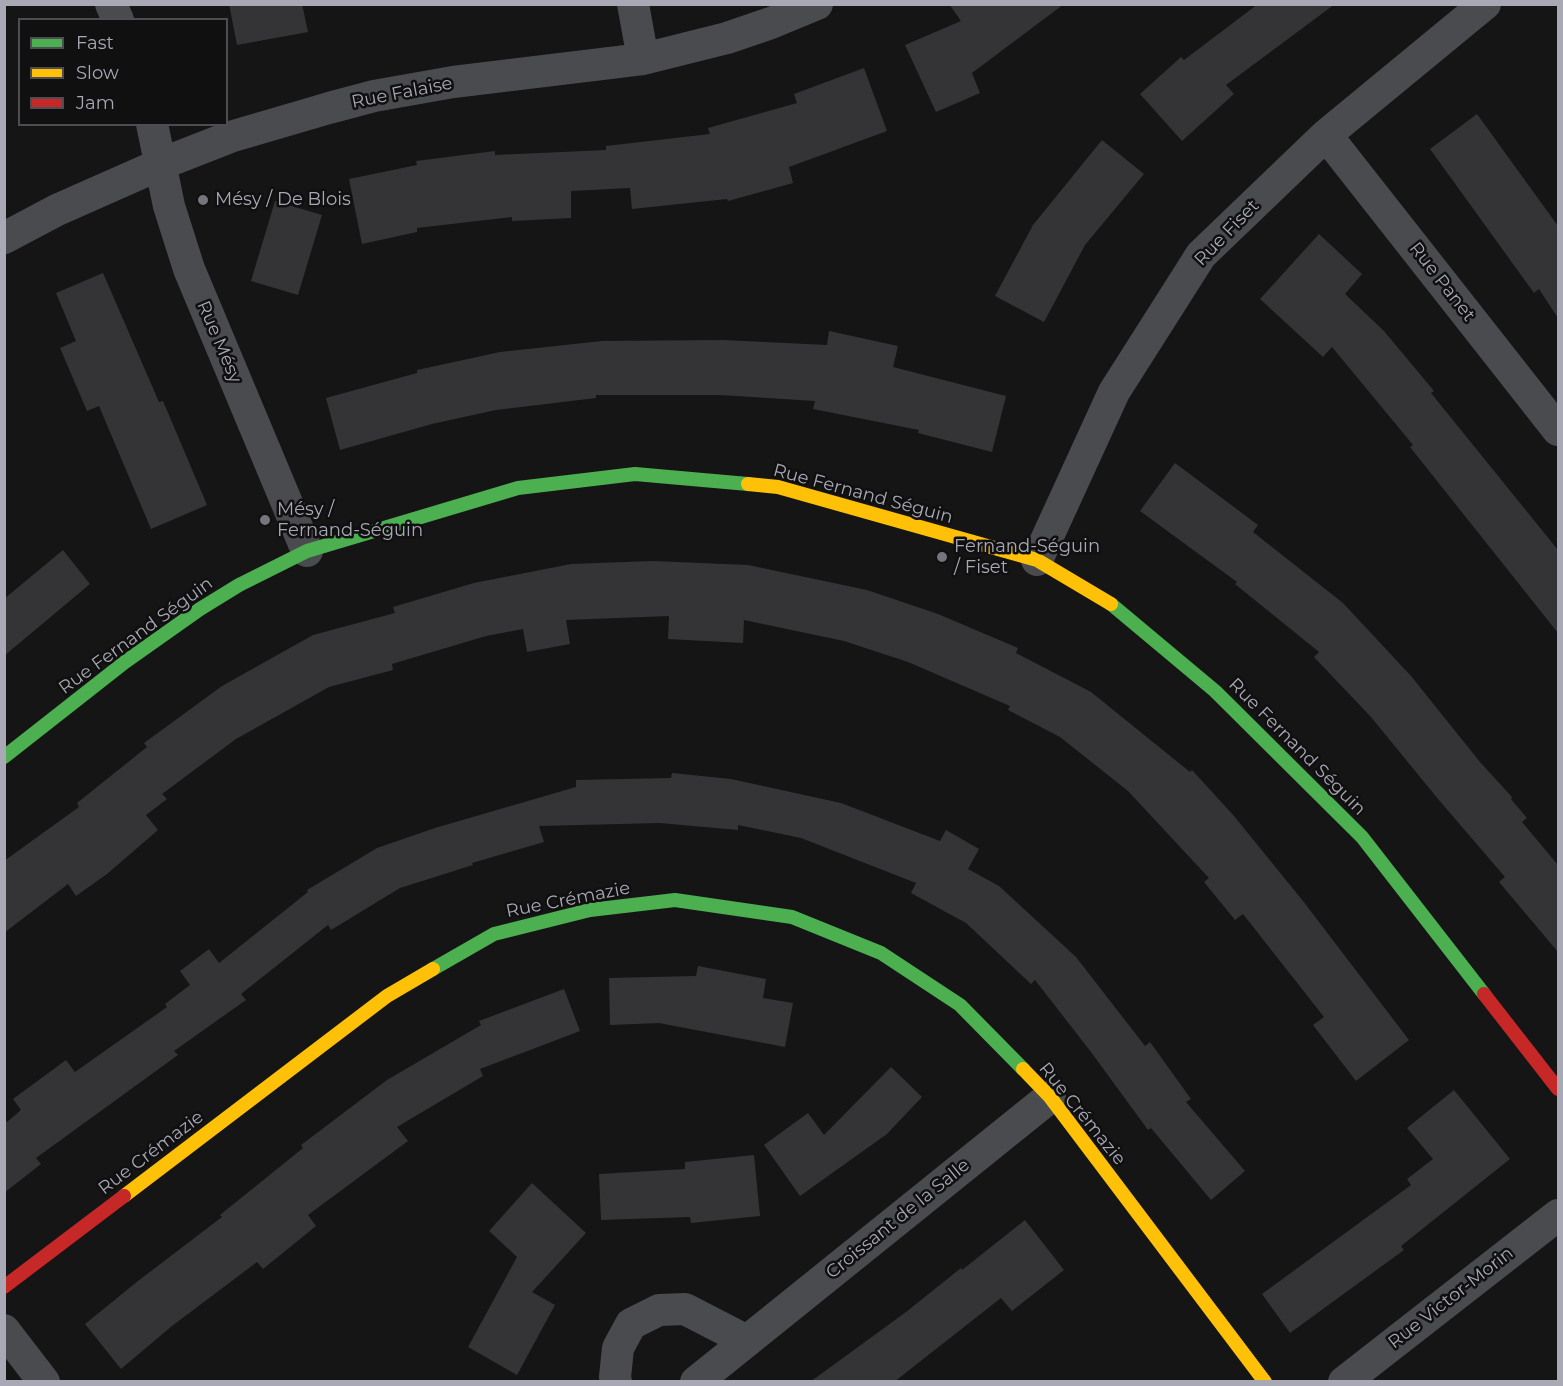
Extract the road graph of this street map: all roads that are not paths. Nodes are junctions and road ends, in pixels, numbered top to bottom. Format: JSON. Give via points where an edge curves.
{"nodes":[{"id":1,"x":111,"y":4,"type":"edge"},
{"id":2,"x":633,"y":4,"type":"edge"},
{"id":3,"x":816,"y":4,"type":"edge"},
{"id":4,"x":1485,"y":4,"type":"edge"},
{"id":5,"x":117,"y":18,"type":"edge"},
{"id":6,"x":643,"y":59,"type":"junction"},
{"id":7,"x":152,"y":126,"type":"edge"},
{"id":8,"x":1326,"y":135,"type":"junction"},
{"id":9,"x":161,"y":164,"type":"junction"},
{"id":10,"x":4,"y":238,"type":"edge"},
{"id":11,"x":1558,"y":430,"type":"edge"},
{"id":12,"x":307,"y":552,"type":"junction"},
{"id":13,"x":1037,"y":560,"type":"junction"},
{"id":14,"x":4,"y":757,"type":"edge"},
{"id":15,"x":1558,"y":1089,"type":"edge"},
{"id":16,"x":1050,"y":1097,"type":"junction"},
{"id":17,"x":1558,"y":1215,"type":"edge"},
{"id":18,"x":4,"y":1287,"type":"edge"},
{"id":19,"x":4,"y":1330,"type":"edge"},
{"id":20,"x":747,"y":1341,"type":"junction"},
{"id":21,"x":44,"y":1382,"type":"edge"},
{"id":22,"x":616,"y":1382,"type":"edge"},
{"id":23,"x":696,"y":1382,"type":"edge"},
{"id":24,"x":1265,"y":1382,"type":"edge"},
{"id":25,"x":1344,"y":1382,"type":"edge"}],
"edges":[{"from":1,"to":5,"type":"street"},
{"from":2,"to":6,"type":"street"},
{"from":3,"to":6,"type":"street","name":"Rue Falaise","via":[[727,38]]},
{"from":4,"to":8,"type":"street","name":"Rue Fiset"},
{"from":6,"to":9,"type":"street","name":"Rue Falaise","via":[[510,74],[374,96],[230,137]]},
{"from":7,"to":9,"type":"street","name":"Rue Mésy"},
{"from":8,"to":11,"type":"street","name":"Rue Panet"},
{"from":8,"to":13,"type":"street","name":"Rue Fiset","via":[[1201,255],[1114,392]]},
{"from":9,"to":10,"type":"street","name":"Rue Falaise"},
{"from":9,"to":12,"type":"street","name":"Rue Mésy","via":[[192,278]]},
{"from":12,"to":13,"type":"street","name":"Rue Fernand Séguin","via":[[518,488],[635,474],[778,487]]},
{"from":12,"to":14,"type":"street","name":"Rue Fernand Séguin","via":[[266,570],[200,609]]},
{"from":13,"to":15,"type":"street","name":"Rue Fernand Séguin","via":[[1111,604],[1215,691],[1362,837]]},
{"from":16,"to":18,"type":"street","name":"Rue Crémazie","via":[[960,1005],[881,953],[792,917],[687,901],[590,910],[494,934],[387,996]]},
{"from":16,"to":20,"type":"street","name":"Croissant de la Salle"},
{"from":16,"to":24,"type":"street","name":"Rue Crémazie"},
{"from":17,"to":25,"type":"street","name":"Rue Victor-Morin"},
{"from":19,"to":21,"type":"street"},
{"from":20,"to":22,"type":"street","via":[[685,1309],[659,1310],[631,1324],[618,1348]]},
{"from":20,"to":23,"type":"street","name":"Croissant de la Salle"}]}
